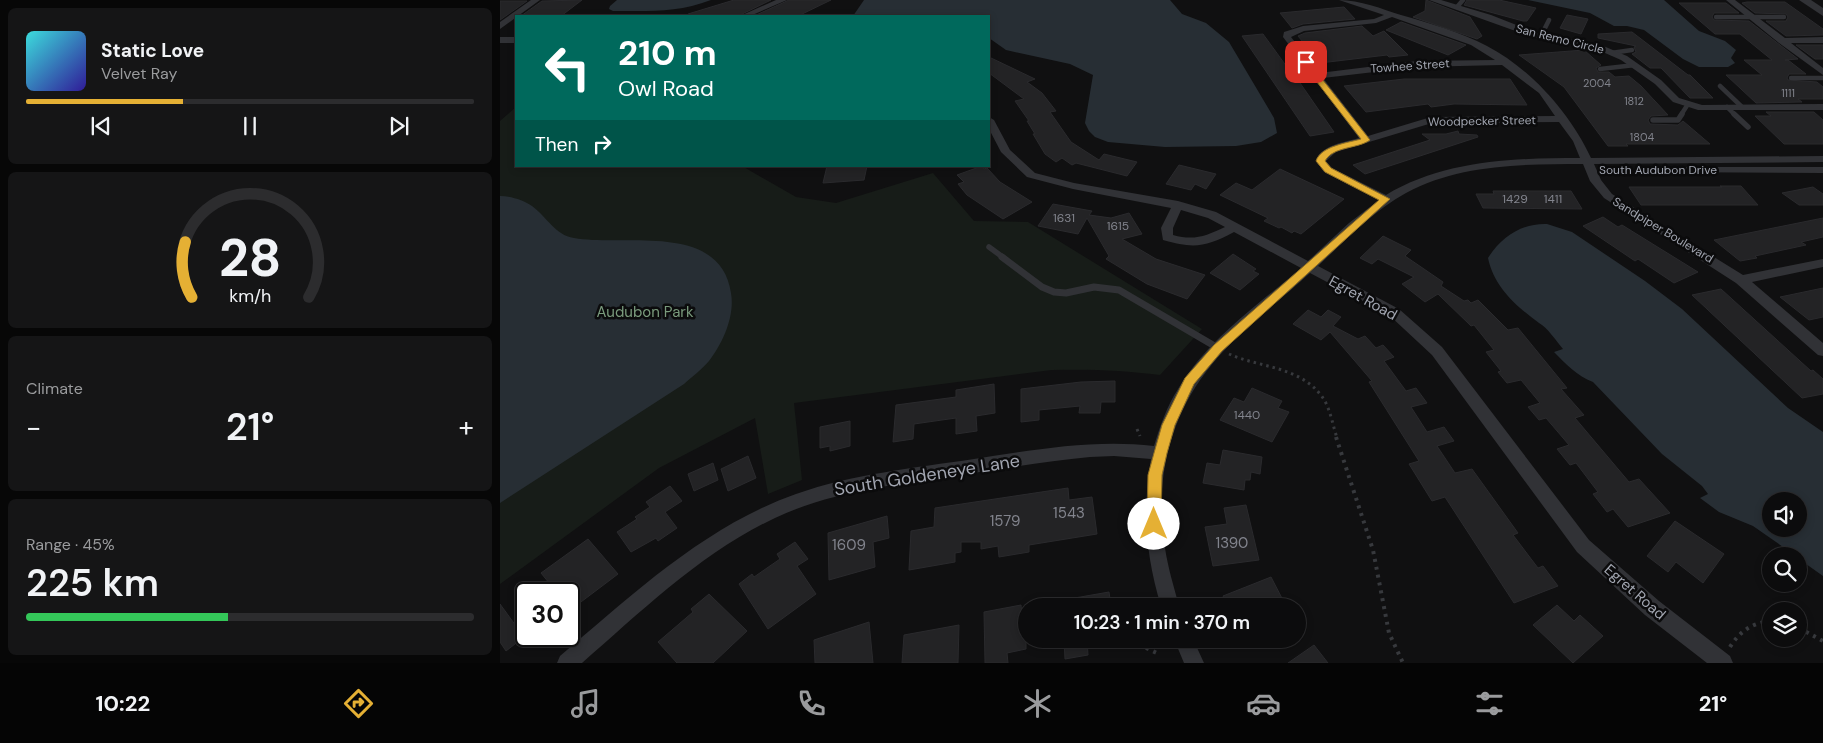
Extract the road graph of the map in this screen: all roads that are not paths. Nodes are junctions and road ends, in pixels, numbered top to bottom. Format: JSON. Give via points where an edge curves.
{"nodes":[{"id":1,"x":536,"y":0,"type":"edge"},
{"id":2,"x":783,"y":0,"type":"edge"},
{"id":3,"x":1343,"y":0,"type":"edge"},
{"id":4,"x":1433,"y":0,"type":"edge"},
{"id":5,"x":1730,"y":0,"type":"edge"},
{"id":6,"x":1804,"y":0,"type":"edge"},
{"id":7,"x":1460,"y":4,"type":"edge"},
{"id":8,"x":1823,"y":13,"type":"edge"},
{"id":9,"x":1393,"y":14,"type":"junction"},
{"id":10,"x":515,"y":15,"type":"edge"},
{"id":11,"x":515,"y":15,"type":"edge"},
{"id":12,"x":746,"y":15,"type":"edge"},
{"id":13,"x":1716,"y":17,"type":"dead end"},
{"id":14,"x":1751,"y":17,"type":"junction"},
{"id":15,"x":1784,"y":17,"type":"dead end"},
{"id":16,"x":1549,"y":20,"type":"dead end"},
{"id":17,"x":500,"y":26,"type":"edge"},
{"id":18,"x":1541,"y":36,"type":"junction"},
{"id":19,"x":500,"y":40,"type":"edge"},
{"id":20,"x":515,"y":40,"type":"edge"},
{"id":21,"x":1823,"y":40,"type":"edge"},
{"id":22,"x":1785,"y":43,"type":"junction"},
{"id":23,"x":1823,"y":45,"type":"edge"},
{"id":24,"x":1632,"y":50,"type":"dead end"},
{"id":25,"x":1611,"y":52,"type":"junction"},
{"id":26,"x":1504,"y":62,"type":"junction"},
{"id":27,"x":1635,"y":66,"type":"junction"},
{"id":28,"x":1600,"y":69,"type":"dead end"},
{"id":29,"x":1821,"y":70,"type":"edge"},
{"id":30,"x":1317,"y":76,"type":"junction"},
{"id":31,"x":1791,"y":78,"type":"dead end"},
{"id":32,"x":1823,"y":78,"type":"edge"},
{"id":33,"x":1720,"y":86,"type":"dead end"},
{"id":34,"x":1688,"y":104,"type":"junction"},
{"id":35,"x":1728,"y":107,"type":"junction"},
{"id":36,"x":1742,"y":107,"type":"junction"},
{"id":37,"x":1823,"y":107,"type":"edge"},
{"id":38,"x":1562,"y":120,"type":"junction"},
{"id":39,"x":1653,"y":120,"type":"dead end"},
{"id":40,"x":990,"y":122,"type":"edge"},
{"id":41,"x":1748,"y":127,"type":"dead end"},
{"id":42,"x":1366,"y":140,"type":"junction"},
{"id":43,"x":1823,"y":159,"type":"edge"},
{"id":44,"x":1590,"y":165,"type":"junction"},
{"id":45,"x":1821,"y":171,"type":"edge"},
{"id":46,"x":1385,"y":199,"type":"junction"},
{"id":47,"x":1178,"y":205,"type":"junction"},
{"id":48,"x":1234,"y":227,"type":"junction"},
{"id":49,"x":989,"y":247,"type":"dead end"},
{"id":50,"x":1823,"y":262,"type":"edge"},
{"id":51,"x":1309,"y":267,"type":"junction"},
{"id":52,"x":1741,"y":280,"type":"junction"},
{"id":53,"x":1222,"y":350,"type":"junction"},
{"id":54,"x":1823,"y":351,"type":"edge"},
{"id":55,"x":1160,"y":453,"type":"junction"},
{"id":56,"x":1168,"y":598,"type":"edge"},
{"id":57,"x":1187,"y":648,"type":"edge"},
{"id":58,"x":1725,"y":658,"type":"edge"},
{"id":59,"x":567,"y":663,"type":"edge"},
{"id":60,"x":1194,"y":663,"type":"edge"}],
"edges":[{"from":1,"to":11,"type":"street"},
{"from":2,"to":12,"type":"street"},
{"from":3,"to":9,"type":"street","name":"Sandpiper Boulevard"},
{"from":4,"to":7,"type":"street","name":"San Remo Circle"},
{"from":5,"to":14,"type":"street"},
{"from":6,"to":8,"type":"street"},
{"from":7,"to":18,"type":"street","name":"San Remo Circle"},
{"from":9,"to":26,"type":"street","name":"Sandpiper Boulevard","via":[[1479,45]]},
{"from":9,"to":30,"type":"street","via":[[1376,21],[1303,29],[1288,34],[1287,38]]},
{"from":10,"to":17,"type":"street"},
{"from":13,"to":14,"type":"lane"},
{"from":14,"to":15,"type":"lane"},
{"from":14,"to":22,"type":"street"},
{"from":16,"to":18,"type":"lane"},
{"from":18,"to":25,"type":"street","name":"San Remo Circle"},
{"from":19,"to":20,"type":"street"},
{"from":21,"to":22,"type":"street"},
{"from":22,"to":23,"type":"street"},
{"from":22,"to":29,"type":"street"},
{"from":24,"to":25,"type":"lane"},
{"from":25,"to":27,"type":"street","name":"San Remo Circle"},
{"from":26,"to":30,"type":"street","name":"Towhee Street","via":[[1411,64]]},
{"from":26,"to":38,"type":"street","name":"Sandpiper Boulevard","via":[[1542,91]]},
{"from":27,"to":28,"type":"lane"},
{"from":27,"to":34,"type":"street","name":"San Remo Circle","via":[[1676,100]]},
{"from":30,"to":42,"type":"street"},
{"from":31,"to":32,"type":"lane"},
{"from":33,"to":36,"type":"lane"},
{"from":34,"to":35,"type":"street","name":"San Remo Circle","via":[[1701,108]]},
{"from":34,"to":39,"type":"lane","via":[[1678,120]]},
{"from":35,"to":36,"type":"street","name":"San Remo Circle"},
{"from":35,"to":41,"type":"lane"},
{"from":36,"to":37,"type":"street","name":"San Remo Circle"},
{"from":38,"to":42,"type":"street","name":"Woodpecker Street","via":[[1431,120]]},
{"from":38,"to":44,"type":"street","name":"Sandpiper Boulevard"},
{"from":40,"to":47,"type":"street","name":"Egret Road","via":[[1006,152],[1032,175],[1073,186]]},
{"from":42,"to":46,"type":"street","name":"Woodpecker Street","via":[[1332,150],[1321,161],[1328,170]]},
{"from":43,"to":44,"type":"street","name":"South Audubon Drive"},
{"from":44,"to":45,"type":"street","name":"South Audubon Drive"},
{"from":44,"to":46,"type":"street","name":"South Audubon Drive","via":[[1514,172],[1493,166],[1455,172],[1424,180]]},
{"from":44,"to":52,"type":"street","name":"Sandpiper Boulevard","via":[[1599,187],[1612,200]]},
{"from":46,"to":51,"type":"street","name":"South Audubon Drive"},
{"from":47,"to":48,"type":"street","name":"Egret Road","via":[[1212,215]]},
{"from":47,"to":48,"type":"street","via":[[1167,228],[1168,237],[1189,244],[1203,243]]},
{"from":48,"to":51,"type":"street","name":"Egret Road"},
{"from":49,"to":53,"type":"lane","via":[[1042,287],[1066,293],[1094,287],[1119,290]]},
{"from":50,"to":52,"type":"street"},
{"from":51,"to":53,"type":"street","name":"South Audubon Drive"},
{"from":51,"to":58,"type":"street","name":"Egret Road","via":[[1394,312],[1438,351],[1583,546],[1652,608]]},
{"from":52,"to":54,"type":"street","name":"Sandpiper Boulevard"},
{"from":53,"to":55,"type":"street","name":"South Audubon Drive","via":[[1190,382],[1180,398]]},
{"from":55,"to":56,"type":"street","name":"South Audubon Drive","via":[[1155,475],[1154,524],[1156,551]]},
{"from":55,"to":59,"type":"street","name":"South Goldeneye Lane","via":[[1108,449],[1049,455],[836,488],[788,504],[709,547]]},
{"from":57,"to":60,"type":"street"}]}
